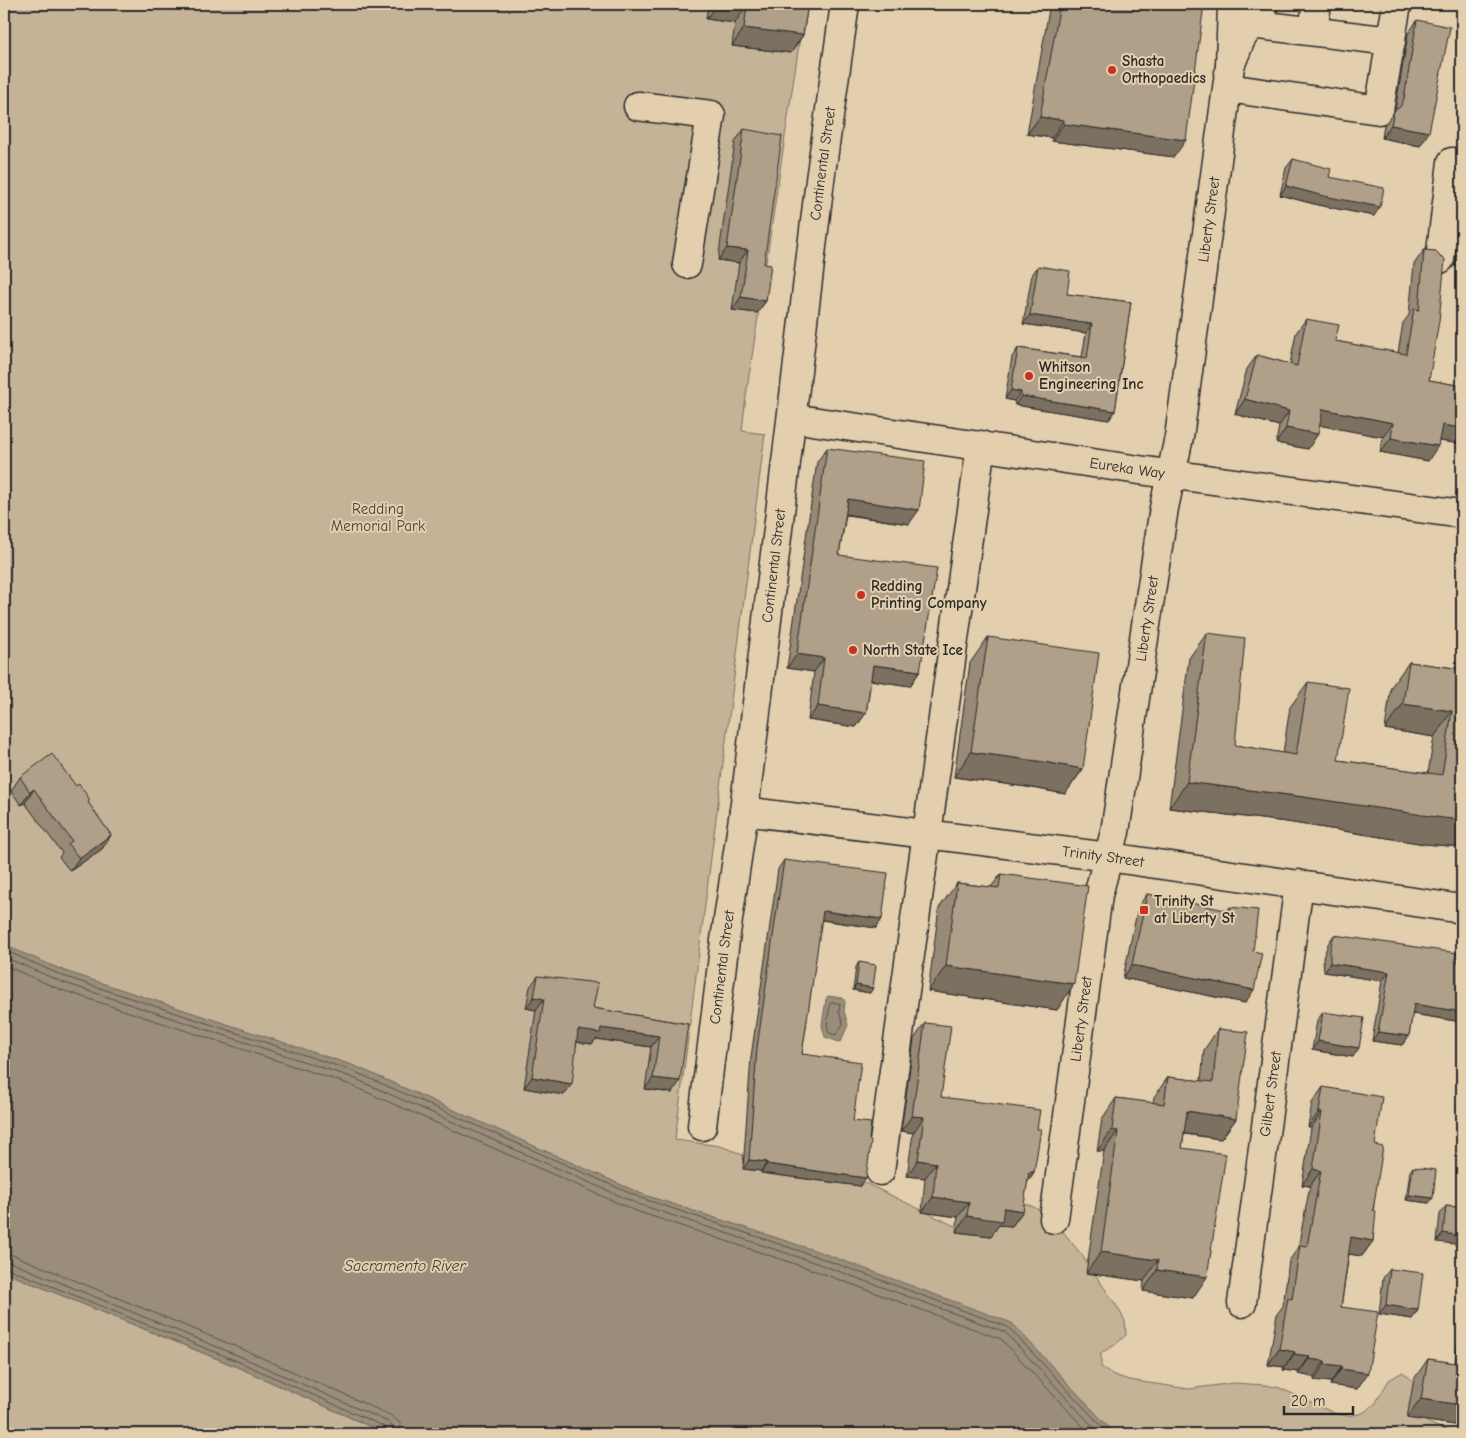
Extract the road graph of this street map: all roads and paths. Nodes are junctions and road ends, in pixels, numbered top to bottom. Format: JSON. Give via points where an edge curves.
{"nodes":[{"id":1,"x":845,"y":4,"type":"edge"},
{"id":2,"x":1232,"y":4,"type":"edge"},
{"id":3,"x":1317,"y":4,"type":"edge"},
{"id":4,"x":1397,"y":4,"type":"edge"},
{"id":5,"x":1257,"y":14,"type":"edge"},
{"id":6,"x":1313,"y":30,"type":"junction"},
{"id":7,"x":1391,"y":41,"type":"junction"},
{"id":8,"x":1229,"y":77,"type":"junction"},
{"id":9,"x":638,"y":106,"type":"dead end"},
{"id":10,"x":1462,"y":163,"type":"edge"},
{"id":11,"x":1440,"y":259,"type":"edge"},
{"id":12,"x":687,"y":264,"type":"dead end"},
{"id":13,"x":792,"y":418,"type":"junction"},
{"id":14,"x":981,"y":445,"type":"junction"},
{"id":15,"x":1172,"y":474,"type":"junction"},
{"id":16,"x":1462,"y":514,"type":"edge"},
{"id":17,"x":744,"y":811,"type":"junction"},
{"id":18,"x":928,"y":835,"type":"junction"},
{"id":19,"x":1109,"y":857,"type":"junction"},
{"id":20,"x":1299,"y":884,"type":"junction"},
{"id":21,"x":1462,"y":909,"type":"edge"},
{"id":22,"x":702,"y":1126,"type":"dead end"},
{"id":23,"x":880,"y":1170,"type":"dead end"},
{"id":24,"x":1054,"y":1219,"type":"dead end"},
{"id":25,"x":1242,"y":1303,"type":"dead end"}],
"edges":[{"from":1,"to":13,"type":"main road","name":"Continental Street"},
{"from":2,"to":8,"type":"main road"},
{"from":3,"to":6,"type":"main road"},
{"from":4,"to":7,"type":"main road"},
{"from":5,"to":6,"type":"main road"},
{"from":5,"to":8,"type":"main road","name":"Liberty Street","via":[[1241,39]]},
{"from":6,"to":7,"type":"main road"},
{"from":7,"to":8,"type":"main road","via":[[1379,110]]},
{"from":8,"to":15,"type":"main road","name":"Liberty Street"},
{"from":9,"to":12,"type":"main road","via":[[711,115]]},
{"from":10,"to":11,"type":"main road","via":[[1452,162]]},
{"from":13,"to":14,"type":"main road","name":"Eureka Way"},
{"from":13,"to":17,"type":"main road","name":"Continental Street"},
{"from":14,"to":15,"type":"main road","name":"Eureka Way"},
{"from":14,"to":18,"type":"main road"},
{"from":15,"to":16,"type":"main road","name":"Eureka Way"},
{"from":15,"to":19,"type":"main road","name":"Liberty Street"},
{"from":17,"to":18,"type":"main road","name":"Trinity Street"},
{"from":17,"to":22,"type":"main road","name":"Continental Street"},
{"from":18,"to":19,"type":"main road","name":"Trinity Street"},
{"from":18,"to":23,"type":"main road"},
{"from":19,"to":20,"type":"main road","name":"Trinity Street"},
{"from":19,"to":24,"type":"main road","name":"Liberty Street","via":[[1098,895]]},
{"from":20,"to":21,"type":"main road","name":"Trinity Street"},
{"from":20,"to":25,"type":"main road","name":"Gilbert Street"}]}
